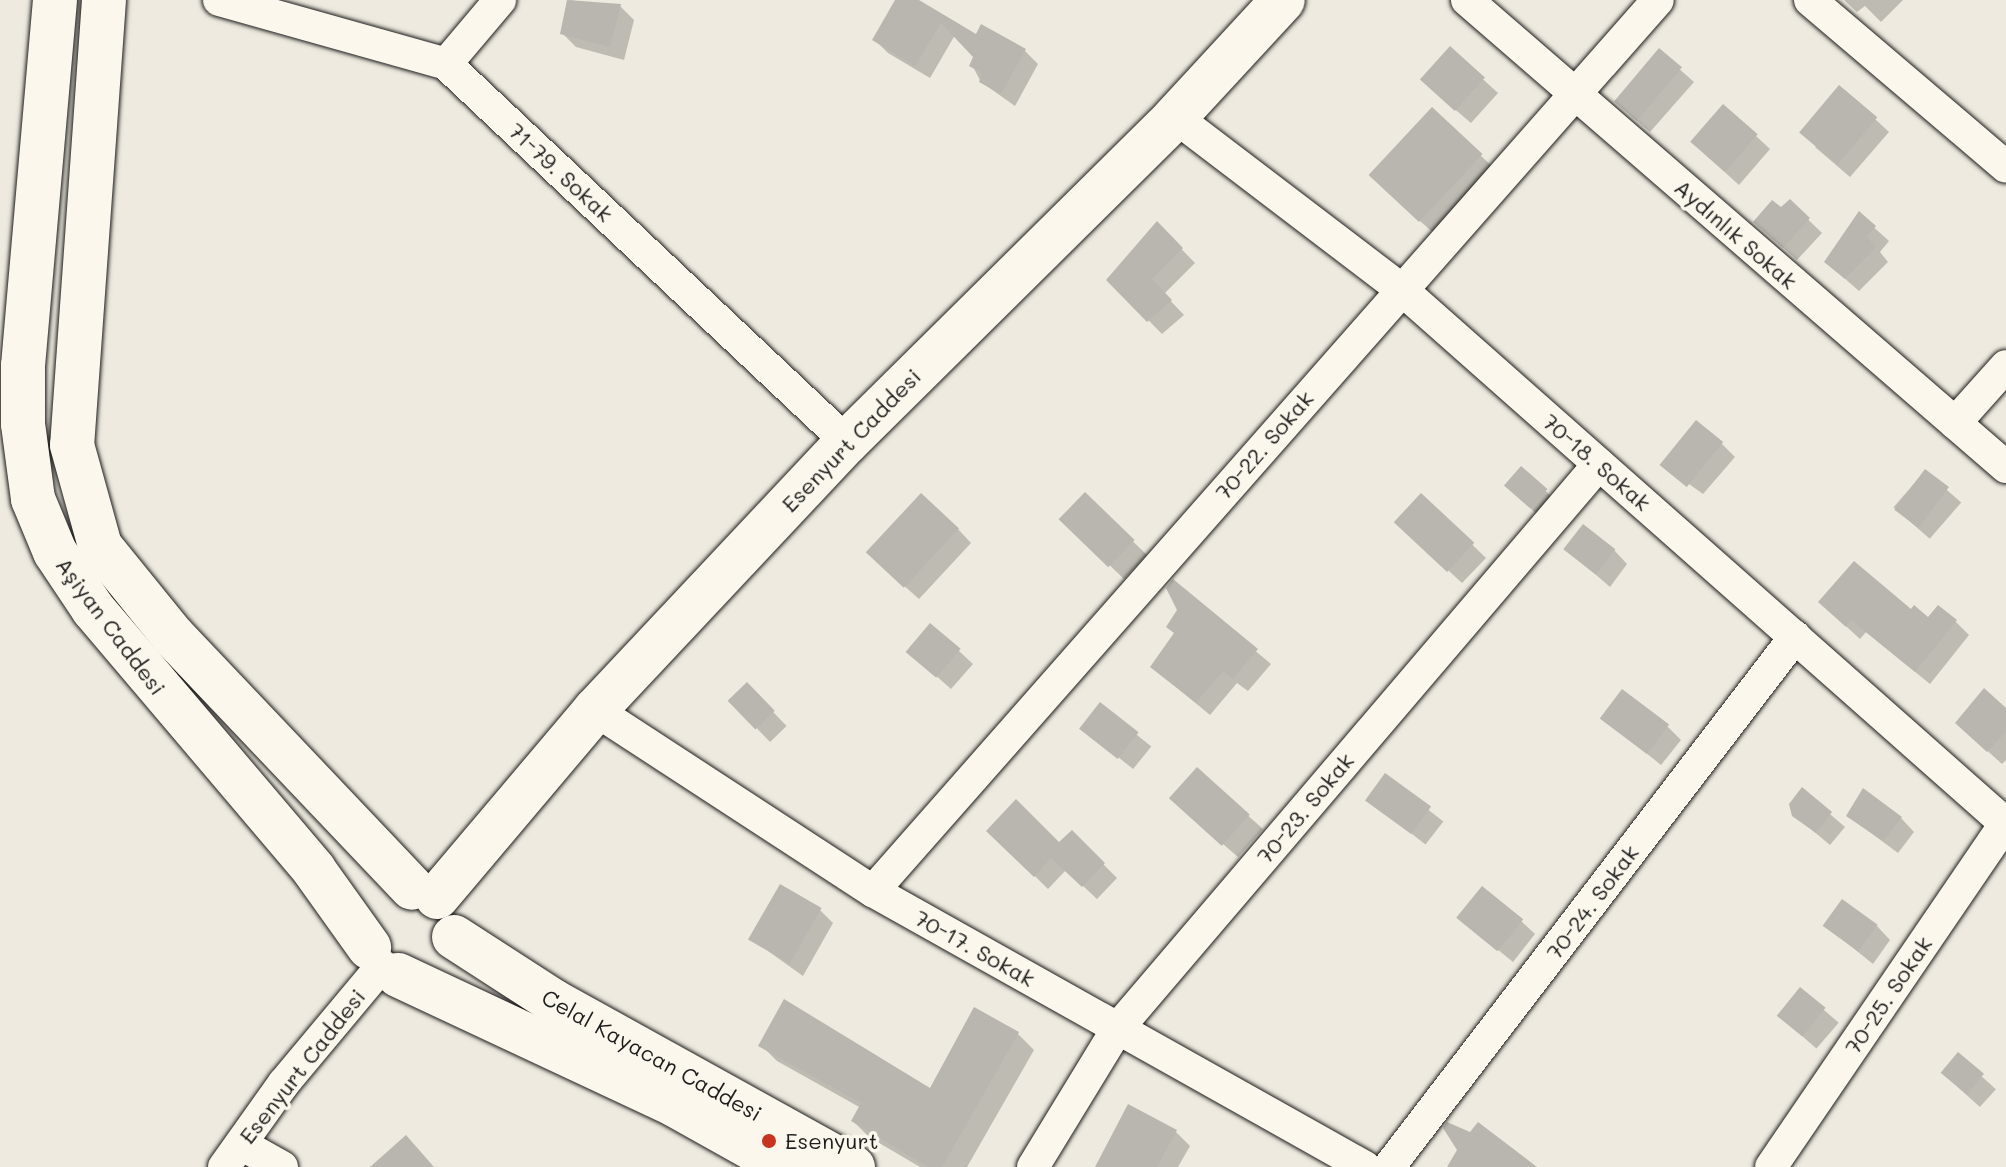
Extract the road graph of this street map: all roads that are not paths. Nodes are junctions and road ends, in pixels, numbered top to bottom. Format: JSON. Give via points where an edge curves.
{"nodes":[{"id":1,"x":55,"y":0,"type":"edge"},
{"id":2,"x":104,"y":0,"type":"edge"},
{"id":3,"x":219,"y":0,"type":"edge"},
{"id":4,"x":500,"y":0,"type":"edge"},
{"id":5,"x":1283,"y":0,"type":"edge"},
{"id":6,"x":1467,"y":0,"type":"edge"},
{"id":7,"x":1658,"y":0,"type":"edge"},
{"id":8,"x":1810,"y":0,"type":"edge"},
{"id":9,"x":446,"y":64,"type":"junction"},
{"id":10,"x":1573,"y":92,"type":"junction"},
{"id":11,"x":1175,"y":117,"type":"junction"},
{"id":12,"x":2006,"y":167,"type":"edge"},
{"id":13,"x":1401,"y":289,"type":"junction"},
{"id":14,"x":2006,"y":366,"type":"edge"},
{"id":15,"x":1955,"y":423,"type":"junction"},
{"id":16,"x":847,"y":442,"type":"junction"},
{"id":17,"x":1599,"y":464,"type":"junction"},
{"id":18,"x":2006,"y":467,"type":"edge"},
{"id":19,"x":1795,"y":637,"type":"junction"},
{"id":20,"x":595,"y":710,"type":"junction"},
{"id":21,"x":2006,"y":823,"type":"edge"},
{"id":22,"x":873,"y":891,"type":"junction"},
{"id":23,"x":424,"y":892,"type":"junction"},
{"id":24,"x":454,"y":937,"type":"junction"},
{"id":25,"x":383,"y":963,"type":"junction"},
{"id":26,"x":1118,"y":1028,"type":"junction"},
{"id":27,"x":232,"y":1155,"type":"edge"},
{"id":28,"x":282,"y":1167,"type":"edge"},
{"id":29,"x":786,"y":1167,"type":"edge"},
{"id":30,"x":853,"y":1167,"type":"edge"},
{"id":31,"x":1033,"y":1167,"type":"edge"},
{"id":32,"x":1365,"y":1167,"type":"edge"},
{"id":33,"x":1389,"y":1167,"type":"edge"},
{"id":34,"x":1771,"y":1167,"type":"edge"}],
"edges":[{"from":1,"to":25,"type":"street","name":"Aşiyan Caddesi","via":[[23,366],[23,424],[33,499],[55,552],[93,609],[314,870]]},
{"from":2,"to":23,"type":"street","name":"Aşiyan Caddesi","via":[[72,445],[100,546],[173,636]]},
{"from":3,"to":9,"type":"street","name":"71-79. Sokak"},
{"from":4,"to":9,"type":"street"},
{"from":5,"to":11,"type":"street","name":"Esenyurt Caddesi"},
{"from":6,"to":10,"type":"street","name":"Aydınlık Sokak"},
{"from":7,"to":10,"type":"street","name":"70-22. Sokak"},
{"from":8,"to":12,"type":"street"},
{"from":9,"to":16,"type":"street","name":"71-79. Sokak"},
{"from":10,"to":13,"type":"street","name":"70-22. Sokak"},
{"from":10,"to":15,"type":"street","name":"Aydınlık Sokak"},
{"from":11,"to":13,"type":"street","name":"70-18. Sokak"},
{"from":11,"to":16,"type":"street","name":"Esenyurt Caddesi"},
{"from":13,"to":17,"type":"street","name":"70-18. Sokak"},
{"from":13,"to":22,"type":"street","name":"70-22. Sokak"},
{"from":14,"to":15,"type":"street"},
{"from":15,"to":18,"type":"street","name":"Aydınlık Sokak"},
{"from":16,"to":20,"type":"street","name":"Esenyurt Caddesi"},
{"from":17,"to":19,"type":"street","name":"70-18. Sokak"},
{"from":17,"to":26,"type":"street","name":"70-23. Sokak"},
{"from":19,"to":21,"type":"street","name":"70-18. Sokak"},
{"from":19,"to":33,"type":"street","name":"70-24. Sokak"},
{"from":20,"to":22,"type":"street","name":"70-17. Sokak"},
{"from":20,"to":23,"type":"street","name":"Esenyurt Caddesi"},
{"from":21,"to":34,"type":"street","name":"70-25. Sokak"},
{"from":22,"to":26,"type":"street","name":"70-17. Sokak"},
{"from":23,"to":24,"type":"street","via":[[451,915]]},
{"from":23,"to":25,"type":"street","via":[[397,890],[374,906],[368,918]]},
{"from":24,"to":25,"type":"street","via":[[447,957],[431,972]]},
{"from":24,"to":30,"type":"street","name":"Celal Kayacan Caddesi","via":[[553,1001]]},
{"from":25,"to":27,"type":"street","name":"Esenyurt Caddesi"},
{"from":25,"to":29,"type":"street","name":"Celal Kayacan Caddesi","via":[[675,1105]]},
{"from":26,"to":31,"type":"street","name":"70-23. Sokak"},
{"from":26,"to":32,"type":"street","name":"70-17. Sokak"},
{"from":27,"to":28,"type":"street"}]}
